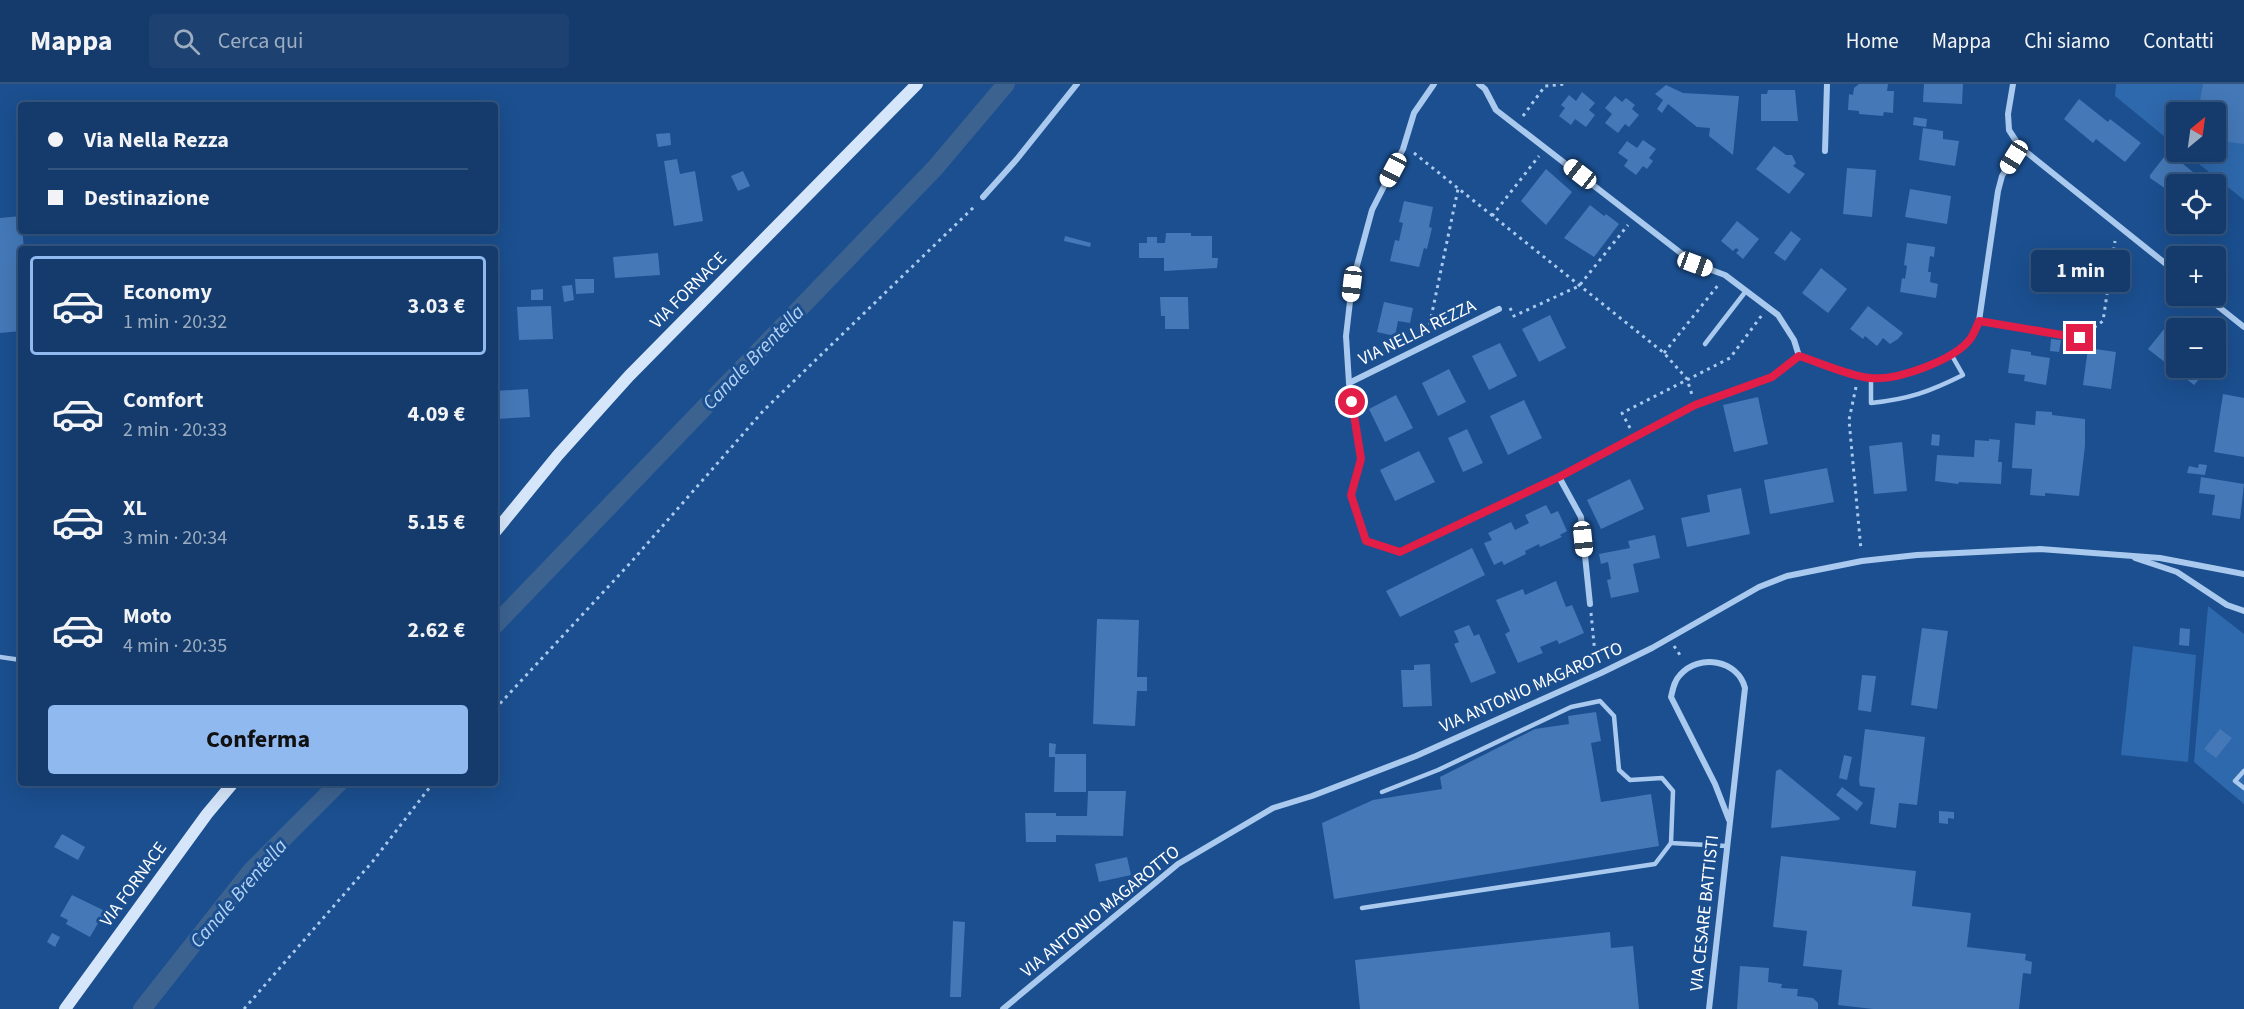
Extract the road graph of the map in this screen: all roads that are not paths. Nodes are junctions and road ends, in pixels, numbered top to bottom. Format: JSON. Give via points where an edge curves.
{"nodes":[{"id":1,"x":917,"y":84,"type":"edge"},
{"id":2,"x":1077,"y":84,"type":"edge"},
{"id":3,"x":1434,"y":84,"type":"edge"},
{"id":4,"x":1479,"y":84,"type":"edge"},
{"id":5,"x":1827,"y":84,"type":"edge"},
{"id":6,"x":2013,"y":84,"type":"edge"},
{"id":7,"x":2020,"y":147,"type":"junction"},
{"id":8,"x":1825,"y":151,"type":"dead end"},
{"id":9,"x":983,"y":197,"type":"road end"},
{"id":10,"x":2166,"y":264,"type":"edge"},
{"id":11,"x":1746,"y":291,"type":"junction"},
{"id":12,"x":2218,"y":306,"type":"edge"},
{"id":13,"x":1499,"y":309,"type":"road end"},
{"id":14,"x":1979,"y":321,"type":"junction"},
{"id":15,"x":2244,"y":327,"type":"edge"},
{"id":16,"x":2080,"y":338,"type":"road end"},
{"id":17,"x":1705,"y":344,"type":"dead end"},
{"id":18,"x":1951,"y":354,"type":"junction"},
{"id":19,"x":1799,"y":356,"type":"junction"},
{"id":20,"x":1871,"y":378,"type":"junction"},
{"id":21,"x":1348,"y":383,"type":"junction"},
{"id":22,"x":1559,"y":477,"type":"junction"},
{"id":23,"x":498,"y":528,"type":"edge"},
{"id":24,"x":2129,"y":556,"type":"junction"},
{"id":25,"x":2244,"y":574,"type":"edge"},
{"id":26,"x":1590,"y":604,"type":"road end"},
{"id":27,"x":2244,"y":611,"type":"edge"},
{"id":28,"x":0,"y":657,"type":"edge"},
{"id":29,"x":18,"y":660,"type":"edge"},
{"id":30,"x":2244,"y":771,"type":"edge"},
{"id":31,"x":230,"y":786,"type":"edge"},
{"id":32,"x":2244,"y":788,"type":"edge"},
{"id":33,"x":1382,"y":792,"type":"dead end"},
{"id":34,"x":1729,"y":820,"type":"junction"},
{"id":35,"x":1671,"y":843,"type":"junction"},
{"id":36,"x":1726,"y":846,"type":"junction"},
{"id":37,"x":1362,"y":908,"type":"dead end"},
{"id":38,"x":65,"y":1009,"type":"edge"},
{"id":39,"x":1004,"y":1009,"type":"edge"},
{"id":40,"x":1709,"y":1009,"type":"edge"}],
"edges":[{"from":1,"to":23,"type":"street","name":"VIA FORNACE","via":[[629,376]]},
{"from":2,"to":9,"type":"street"},
{"from":3,"to":21,"type":"street","name":"VIA NELLA REZZA","via":[[1414,113],[1403,149],[1372,210],[1352,284],[1346,336]]},
{"from":4,"to":11,"type":"street","via":[[1496,110],[1695,264],[1725,275]]},
{"from":5,"to":8,"type":"street"},
{"from":6,"to":7,"type":"street","via":[[2009,130]]},
{"from":7,"to":10,"type":"street"},
{"from":7,"to":14,"type":"street","via":[[1998,191]]},
{"from":11,"to":17,"type":"lane"},
{"from":11,"to":19,"type":"street","via":[[1778,315]]},
{"from":12,"to":15,"type":"street"},
{"from":13,"to":21,"type":"street","name":"VIA NELLA REZZA"},
{"from":14,"to":16,"type":"lane"},
{"from":14,"to":18,"type":"street","via":[[1970,339]]},
{"from":18,"to":20,"type":"street","via":[[1905,374]]},
{"from":18,"to":20,"type":"lane","via":[[1963,375],[1912,397],[1870,403]]},
{"from":19,"to":20,"type":"street"},
{"from":19,"to":22,"type":"street","name":"VIA NELLA REZZA","via":[[1772,377],[1695,405]]},
{"from":21,"to":22,"type":"street","name":"VIA NELLA REZZA","via":[[1361,459],[1351,495],[1366,541],[1400,552]]},
{"from":22,"to":26,"type":"street","via":[[1581,517]]},
{"from":24,"to":25,"type":"street","name":"VIA ANTONIO MAGAROTTO"},
{"from":24,"to":27,"type":"street","name":"VIA ANTONIO MAGAROTTO","via":[[2177,573],[2227,605]]},
{"from":24,"to":39,"type":"street","name":"VIA ANTONIO MAGAROTTO","via":[[2028,550],[1917,555],[1787,576],[1758,587],[1601,673],[1416,756],[1273,808],[1178,864]]},
{"from":28,"to":29,"type":"lane"},
{"from":30,"to":32,"type":"lane","via":[[2235,781]]},
{"from":31,"to":38,"type":"street","name":"VIA FORNACE"},
{"from":33,"to":35,"type":"lane","via":[[1438,770],[1570,707],[1600,701],[1614,716],[1619,770],[1630,780],[1662,778],[1673,791]]},
{"from":34,"to":34,"type":"street","name":"VIA CESARE BATTISTI","via":[[1745,688],[1742,677],[1733,668],[1707,661],[1679,675],[1671,697]]},
{"from":34,"to":36,"type":"street","name":"VIA CESARE BATTISTI"},
{"from":35,"to":36,"type":"lane"},
{"from":35,"to":37,"type":"lane","via":[[1655,864]]},
{"from":36,"to":40,"type":"street","name":"VIA CESARE BATTISTI"}]}
